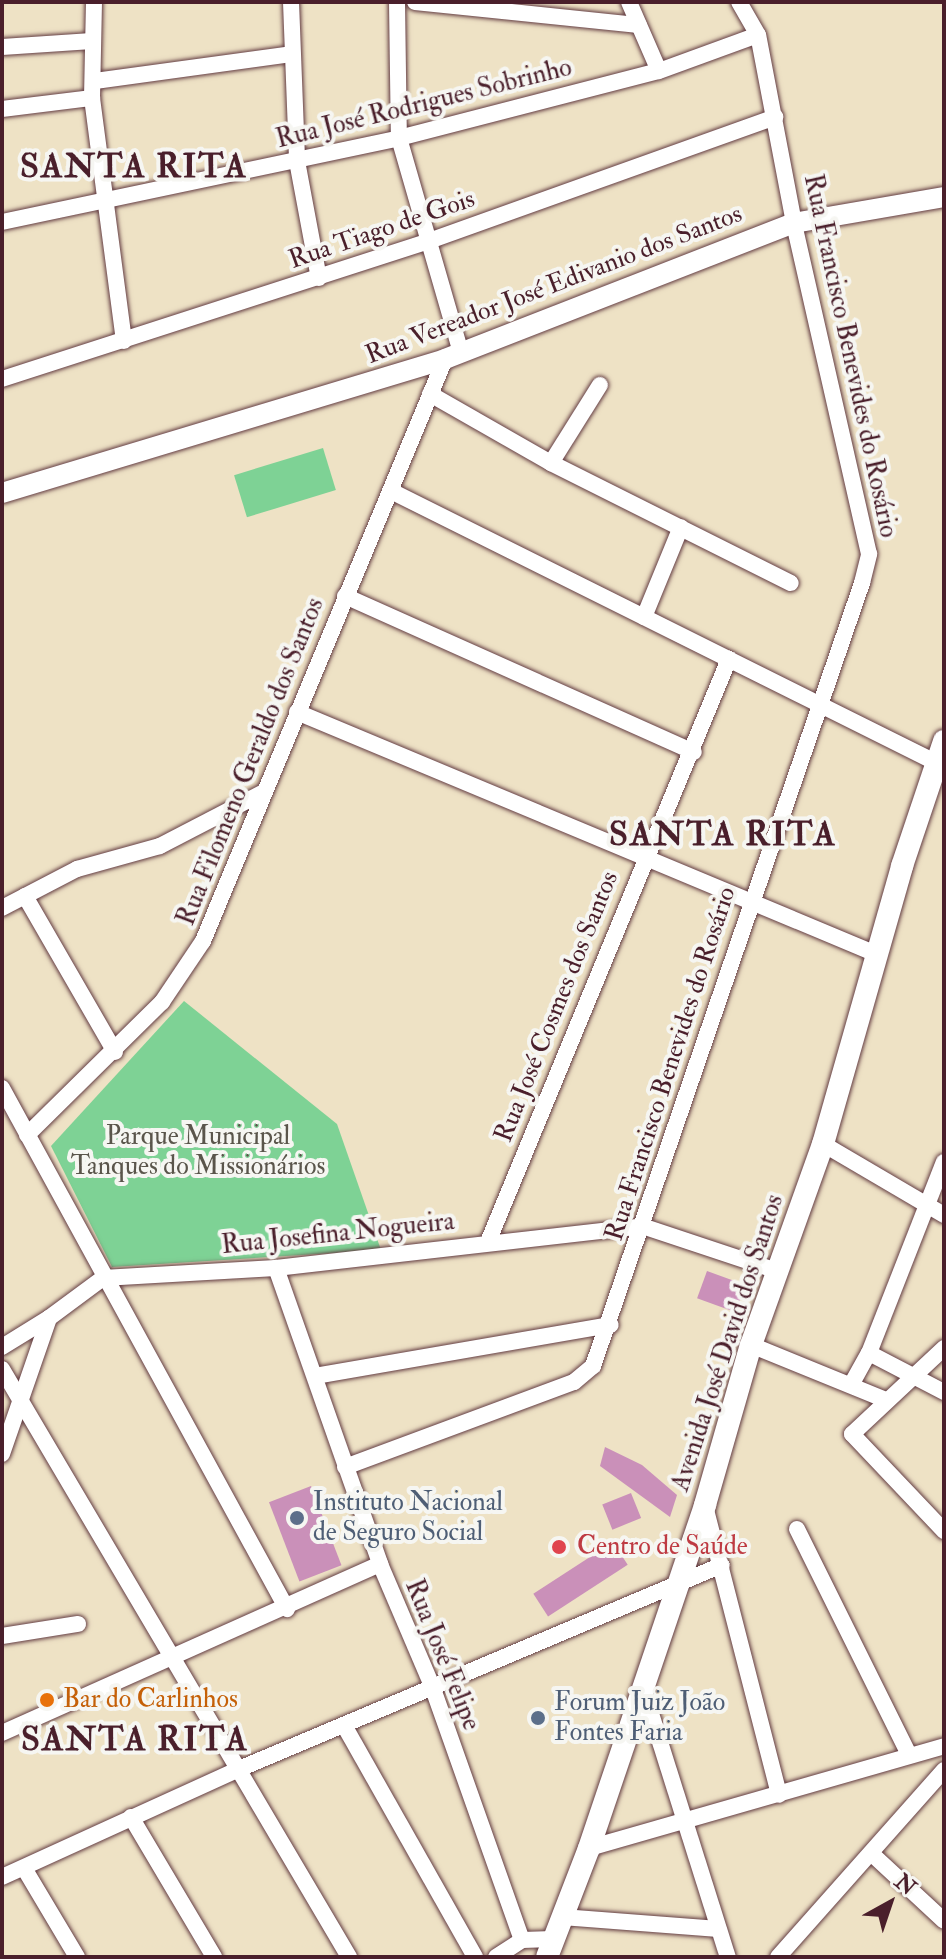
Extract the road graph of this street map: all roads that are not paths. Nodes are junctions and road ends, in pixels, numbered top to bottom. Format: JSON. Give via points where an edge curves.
{"nodes":[{"id":1,"x":94,"y":2,"type":"edge"},
{"id":2,"x":291,"y":2,"type":"edge"},
{"id":3,"x":397,"y":2,"type":"edge"},
{"id":4,"x":415,"y":2,"type":"edge"},
{"id":5,"x":629,"y":2,"type":"edge"},
{"id":6,"x":739,"y":2,"type":"edge"},
{"id":7,"x":639,"y":25,"type":"junction"},
{"id":8,"x":758,"y":35,"type":"junction"},
{"id":9,"x":92,"y":41,"type":"junction"},
{"id":10,"x":2,"y":47,"type":"edge"},
{"id":11,"x":291,"y":54,"type":"junction"},
{"id":12,"x":659,"y":71,"type":"junction"},
{"id":13,"x":95,"y":81,"type":"junction"},
{"id":14,"x":92,"y":98,"type":"junction"},
{"id":15,"x":2,"y":109,"type":"edge"},
{"id":16,"x":775,"y":117,"type":"junction"},
{"id":17,"x":399,"y":138,"type":"junction"},
{"id":18,"x":297,"y":161,"type":"junction"},
{"id":19,"x":944,"y":197,"type":"edge"},
{"id":20,"x":106,"y":202,"type":"junction"},
{"id":21,"x":2,"y":222,"type":"edge"},
{"id":22,"x":794,"y":223,"type":"junction"},
{"id":23,"x":429,"y":241,"type":"junction"},
{"id":24,"x":319,"y":278,"type":"junction"},
{"id":25,"x":124,"y":341,"type":"junction"},
{"id":26,"x":452,"y":354,"type":"junction"},
{"id":27,"x":2,"y":379,"type":"edge"},
{"id":28,"x":600,"y":385,"type":"dead end"},
{"id":29,"x":430,"y":394,"type":"junction"},
{"id":30,"x":551,"y":463,"type":"junction"},
{"id":31,"x":391,"y":491,"type":"junction"},
{"id":32,"x":2,"y":493,"type":"edge"},
{"id":33,"x":681,"y":527,"type":"junction"},
{"id":34,"x":791,"y":583,"type":"dead end"},
{"id":35,"x":345,"y":596,"type":"junction"},
{"id":36,"x":644,"y":617,"type":"junction"},
{"id":37,"x":729,"y":659,"type":"junction"},
{"id":38,"x":819,"y":702,"type":"junction"},
{"id":39,"x":297,"y":712,"type":"junction"},
{"id":40,"x":944,"y":741,"type":"edge"},
{"id":41,"x":694,"y":752,"type":"junction"},
{"id":42,"x":937,"y":763,"type":"junction"},
{"id":43,"x":264,"y":792,"type":"junction"},
{"id":44,"x":645,"y":857,"type":"junction"},
{"id":45,"x":25,"y":896,"type":"junction"},
{"id":46,"x":750,"y":901,"type":"junction"},
{"id":47,"x":2,"y":908,"type":"edge"},
{"id":48,"x":876,"y":954,"type":"junction"},
{"id":49,"x":115,"y":1052,"type":"junction"},
{"id":50,"x":2,"y":1088,"type":"edge"},
{"id":51,"x":27,"y":1135,"type":"junction"},
{"id":52,"x":823,"y":1144,"type":"junction"},
{"id":53,"x":944,"y":1162,"type":"edge"},
{"id":54,"x":928,"y":1203,"type":"junction"},
{"id":55,"x":944,"y":1215,"type":"edge"},
{"id":56,"x":642,"y":1226,"type":"junction"},
{"id":57,"x":488,"y":1242,"type":"junction"},
{"id":58,"x":276,"y":1268,"type":"junction"},
{"id":59,"x":780,"y":1272,"type":"junction"},
{"id":60,"x":103,"y":1278,"type":"junction"},
{"id":61,"x":49,"y":1318,"type":"junction"},
{"id":62,"x":611,"y":1325,"type":"junction"},
{"id":63,"x":751,"y":1345,"type":"junction"},
{"id":64,"x":2,"y":1347,"type":"edge"},
{"id":65,"x":944,"y":1348,"type":"edge"},
{"id":66,"x":869,"y":1353,"type":"junction"},
{"id":67,"x":2,"y":1369,"type":"edge"},
{"id":68,"x":315,"y":1376,"type":"junction"},
{"id":69,"x":913,"y":1376,"type":"junction"},
{"id":70,"x":851,"y":1385,"type":"junction"},
{"id":71,"x":944,"y":1392,"type":"edge"},
{"id":72,"x":21,"y":1397,"type":"junction"},
{"id":73,"x":886,"y":1400,"type":"junction"},
{"id":74,"x":2,"y":1454,"type":"edge"},
{"id":75,"x":345,"y":1467,"type":"junction"},
{"id":76,"x":705,"y":1505,"type":"junction"},
{"id":77,"x":797,"y":1529,"type":"dead end"},
{"id":78,"x":944,"y":1531,"type":"edge"},
{"id":79,"x":380,"y":1564,"type":"junction"},
{"id":80,"x":722,"y":1565,"type":"junction"},
{"id":81,"x":674,"y":1583,"type":"junction"},
{"id":82,"x":287,"y":1609,"type":"junction"},
{"id":83,"x":78,"y":1624,"type":"dead end"},
{"id":84,"x":2,"y":1636,"type":"edge"},
{"id":85,"x":173,"y":1658,"type":"junction"},
{"id":86,"x":642,"y":1684,"type":"junction"},
{"id":87,"x":432,"y":1686,"type":"junction"},
{"id":88,"x":345,"y":1727,"type":"junction"},
{"id":89,"x":2,"y":1733,"type":"edge"},
{"id":90,"x":944,"y":1746,"type":"edge"},
{"id":91,"x":909,"y":1755,"type":"junction"},
{"id":92,"x":239,"y":1769,"type":"junction"},
{"id":93,"x":944,"y":1770,"type":"edge"},
{"id":94,"x":779,"y":1795,"type":"junction"},
{"id":95,"x":131,"y":1817,"type":"junction"},
{"id":96,"x":688,"y":1823,"type":"junction"},
{"id":97,"x":589,"y":1848,"type":"junction"},
{"id":98,"x":872,"y":1854,"type":"junction"},
{"id":99,"x":24,"y":1868,"type":"junction"},
{"id":100,"x":2,"y":1877,"type":"edge"},
{"id":101,"x":562,"y":1917,"type":"junction"},
{"id":102,"x":944,"y":1921,"type":"edge"},
{"id":103,"x":719,"y":1929,"type":"junction"},
{"id":104,"x":522,"y":1940,"type":"junction"},
{"id":105,"x":550,"y":1948,"type":"edge"},
{"id":106,"x":77,"y":1957,"type":"edge"},
{"id":107,"x":214,"y":1957,"type":"edge"},
{"id":108,"x":349,"y":1957,"type":"edge"},
{"id":109,"x":475,"y":1957,"type":"edge"},
{"id":110,"x":496,"y":1957,"type":"edge"},
{"id":111,"x":728,"y":1957,"type":"edge"},
{"id":112,"x":778,"y":1957,"type":"edge"}],
"edges":[{"from":1,"to":9,"type":"street"},
{"from":2,"to":11,"type":"street"},
{"from":3,"to":17,"type":"street"},
{"from":4,"to":7,"type":"street"},
{"from":5,"to":7,"type":"street"},
{"from":6,"to":8,"type":"street","name":"Rua Francisco Benevides do Rosário"},
{"from":7,"to":12,"type":"street"},
{"from":8,"to":12,"type":"street","name":"Rua José Rodrigues Sobrinho"},
{"from":8,"to":16,"type":"street","name":"Rua Francisco Benevides do Rosário"},
{"from":9,"to":10,"type":"street"},
{"from":9,"to":13,"type":"street"},
{"from":11,"to":13,"type":"street"},
{"from":11,"to":18,"type":"street"},
{"from":12,"to":17,"type":"street","name":"Rua José Rodrigues Sobrinho"},
{"from":13,"to":14,"type":"street"},
{"from":14,"to":15,"type":"street"},
{"from":14,"to":20,"type":"street"},
{"from":16,"to":22,"type":"street","name":"Rua Francisco Benevides do Rosário"},
{"from":16,"to":23,"type":"street","name":"Rua Tiago de Gois"},
{"from":17,"to":18,"type":"street","name":"Rua José Rodrigues Sobrinho"},
{"from":17,"to":23,"type":"street"},
{"from":18,"to":20,"type":"street","name":"Rua José Rodrigues Sobrinho"},
{"from":18,"to":24,"type":"street"},
{"from":19,"to":22,"type":"street","name":"Rua Vereador José Edivanio dos Santos"},
{"from":20,"to":21,"type":"street","name":"Rua José Rodrigues Sobrinho"},
{"from":20,"to":25,"type":"street"},
{"from":22,"to":26,"type":"street","name":"Rua Vereador José Edivanio dos Santos"},
{"from":22,"to":38,"type":"street","name":"Rua Francisco Benevides do Rosário","via":[[869,554],[836,665]]},
{"from":23,"to":24,"type":"street","name":"Rua Tiago de Gois"},
{"from":23,"to":26,"type":"street"},
{"from":24,"to":25,"type":"street","name":"Rua Tiago de Gois"},
{"from":25,"to":27,"type":"street","name":"Rua Tiago de Gois"},
{"from":26,"to":29,"type":"street","name":"Rua Filomeno Geraldo dos Santos"},
{"from":26,"to":32,"type":"street","name":"Rua Vereador José Edivanio dos Santos"},
{"from":28,"to":30,"type":"street"},
{"from":29,"to":30,"type":"street"},
{"from":29,"to":31,"type":"street","name":"Rua Filomeno Geraldo dos Santos"},
{"from":30,"to":33,"type":"street"},
{"from":31,"to":35,"type":"street","name":"Rua Filomeno Geraldo dos Santos"},
{"from":31,"to":36,"type":"street"},
{"from":33,"to":34,"type":"street"},
{"from":33,"to":36,"type":"street"},
{"from":35,"to":39,"type":"street","name":"Rua Filomeno Geraldo dos Santos"},
{"from":35,"to":41,"type":"street"},
{"from":36,"to":37,"type":"street"},
{"from":37,"to":38,"type":"street"},
{"from":37,"to":41,"type":"street","name":"Rua José Cosmes dos Santos"},
{"from":38,"to":42,"type":"street"},
{"from":38,"to":46,"type":"street","name":"Rua Francisco Benevides do Rosário"},
{"from":39,"to":43,"type":"street","name":"Rua Filomeno Geraldo dos Santos"},
{"from":39,"to":44,"type":"street"},
{"from":40,"to":42,"type":"main road","name":"Avenida José David dos Santos"},
{"from":41,"to":44,"type":"street","name":"Rua José Cosmes dos Santos"},
{"from":42,"to":48,"type":"main road","name":"Avenida José David dos Santos"},
{"from":43,"to":45,"type":"street","via":[[160,846],[77,869]]},
{"from":43,"to":49,"type":"street","name":"Rua Filomeno Geraldo dos Santos","via":[[197,951],[162,1002]]},
{"from":44,"to":46,"type":"street"},
{"from":44,"to":57,"type":"street","name":"Rua José Cosmes dos Santos"},
{"from":45,"to":47,"type":"street"},
{"from":45,"to":49,"type":"street"},
{"from":46,"to":48,"type":"street"},
{"from":46,"to":56,"type":"street","name":"Rua Francisco Benevides do Rosário"},
{"from":48,"to":52,"type":"main road","name":"Avenida José David dos Santos"},
{"from":49,"to":51,"type":"street","name":"Rua Filomeno Geraldo dos Santos"},
{"from":50,"to":51,"type":"street"},
{"from":51,"to":60,"type":"street"},
{"from":52,"to":54,"type":"street"},
{"from":52,"to":59,"type":"main road","name":"Avenida José David dos Santos"},
{"from":53,"to":54,"type":"street"},
{"from":54,"to":55,"type":"street"},
{"from":54,"to":66,"type":"street"},
{"from":56,"to":57,"type":"street","name":"Rua Josefina Nogueira"},
{"from":56,"to":59,"type":"street","name":"Rua Josefina Nogueira"},
{"from":56,"to":62,"type":"street","name":"Rua Francisco Benevides do Rosário"},
{"from":57,"to":58,"type":"street","name":"Rua Josefina Nogueira"},
{"from":58,"to":60,"type":"street","name":"Rua Josefina Nogueira"},
{"from":58,"to":68,"type":"street","name":"Rua José Felipe"},
{"from":59,"to":63,"type":"main road","name":"Avenida José David dos Santos"},
{"from":60,"to":61,"type":"street"},
{"from":60,"to":82,"type":"street"},
{"from":61,"to":64,"type":"street"},
{"from":61,"to":72,"type":"street"},
{"from":62,"to":68,"type":"street"},
{"from":62,"to":75,"type":"street","name":"Rua Francisco Benevides do Rosário","via":[[593,1366],[564,1386]]},
{"from":63,"to":70,"type":"street"},
{"from":63,"to":76,"type":"main road","name":"Avenida José David dos Santos"},
{"from":65,"to":69,"type":"street"},
{"from":66,"to":69,"type":"street"},
{"from":66,"to":70,"type":"street"},
{"from":67,"to":72,"type":"street"},
{"from":68,"to":75,"type":"street","name":"Rua José Felipe"},
{"from":69,"to":71,"type":"street"},
{"from":69,"to":73,"type":"street"},
{"from":70,"to":73,"type":"street"},
{"from":72,"to":74,"type":"street"},
{"from":72,"to":85,"type":"street"},
{"from":73,"to":78,"type":"street","via":[[852,1434]]},
{"from":75,"to":79,"type":"street","name":"Rua José Felipe"},
{"from":76,"to":80,"type":"street"},
{"from":76,"to":81,"type":"main road","name":"Avenida José David dos Santos"},
{"from":77,"to":91,"type":"street"},
{"from":79,"to":82,"type":"street"},
{"from":79,"to":87,"type":"street","name":"Rua José Felipe"},
{"from":80,"to":81,"type":"street"},
{"from":80,"to":94,"type":"street"},
{"from":81,"to":86,"type":"main road","name":"Avenida José David dos Santos"},
{"from":81,"to":87,"type":"street"},
{"from":82,"to":85,"type":"street"},
{"from":83,"to":84,"type":"street"},
{"from":85,"to":89,"type":"street"},
{"from":85,"to":92,"type":"street"},
{"from":86,"to":96,"type":"street"},
{"from":86,"to":97,"type":"main road","name":"Avenida José David dos Santos"},
{"from":87,"to":88,"type":"street"},
{"from":87,"to":104,"type":"street","name":"Rua José Felipe"},
{"from":88,"to":92,"type":"street"},
{"from":88,"to":109,"type":"street"},
{"from":90,"to":91,"type":"street"},
{"from":91,"to":94,"type":"street"},
{"from":92,"to":95,"type":"street"},
{"from":92,"to":108,"type":"street"},
{"from":93,"to":98,"type":"street"},
{"from":94,"to":96,"type":"street"},
{"from":95,"to":99,"type":"street"},
{"from":95,"to":107,"type":"street"},
{"from":96,"to":97,"type":"street"},
{"from":96,"to":103,"type":"street"},
{"from":97,"to":101,"type":"main road","name":"Avenida José David dos Santos"},
{"from":98,"to":102,"type":"street"},
{"from":98,"to":112,"type":"street"},
{"from":99,"to":100,"type":"street"},
{"from":99,"to":106,"type":"street"},
{"from":101,"to":103,"type":"street"},
{"from":101,"to":105,"type":"main road","name":"Avenida José David dos Santos"},
{"from":103,"to":111,"type":"street"},
{"from":104,"to":105,"type":"street"},
{"from":104,"to":110,"type":"street"}]}
